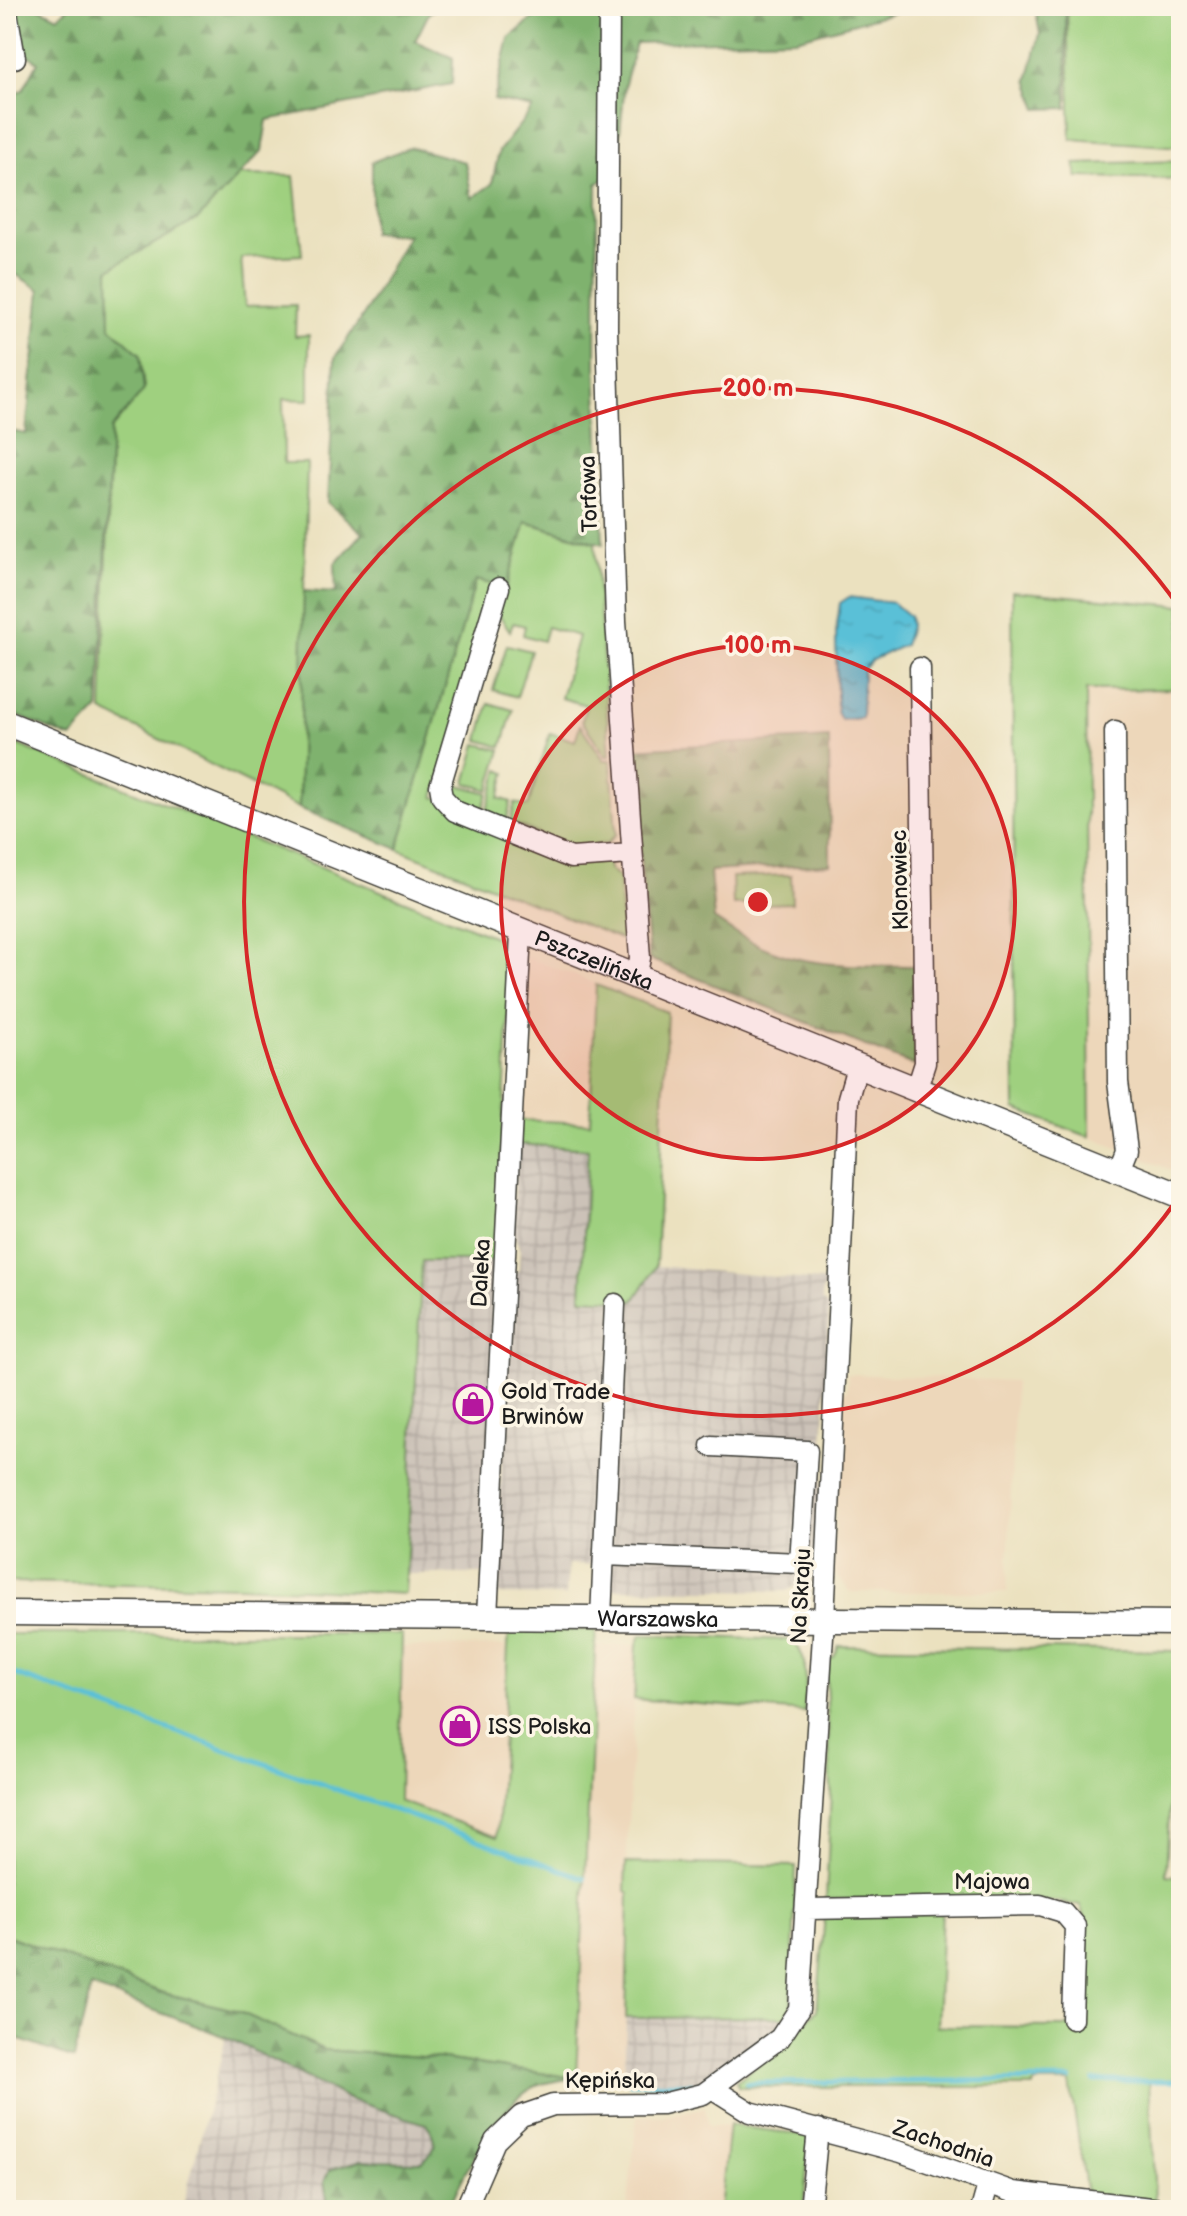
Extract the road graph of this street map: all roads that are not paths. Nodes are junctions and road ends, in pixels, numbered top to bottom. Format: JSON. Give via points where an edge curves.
{"nodes":[{"id":1,"x":6,"y":6,"type":"edge"},
{"id":2,"x":609,"y":6,"type":"edge"},
{"id":3,"x":9,"y":63,"type":"edge"},
{"id":4,"x":499,"y":588,"type":"dead end"},
{"id":5,"x":920,"y":668,"type":"dead end"},
{"id":6,"x":6,"y":723,"type":"edge"},
{"id":7,"x":1115,"y":731,"type":"dead end"},
{"id":8,"x":631,"y":854,"type":"junction"},
{"id":9,"x":521,"y":933,"type":"junction"},
{"id":10,"x":636,"y":979,"type":"junction"},
{"id":11,"x":857,"y":1067,"type":"junction"},
{"id":12,"x":916,"y":1091,"type":"junction"},
{"id":13,"x":1119,"y":1170,"type":"junction"},
{"id":14,"x":1181,"y":1196,"type":"edge"},
{"id":15,"x":615,"y":1304,"type":"dead end"},
{"id":16,"x":711,"y":1446,"type":"dead end"},
{"id":17,"x":604,"y":1555,"type":"junction"},
{"id":18,"x":6,"y":1613,"type":"edge"},
{"id":19,"x":487,"y":1617,"type":"junction"},
{"id":20,"x":601,"y":1618,"type":"junction"},
{"id":21,"x":824,"y":1620,"type":"junction"},
{"id":22,"x":1181,"y":1623,"type":"edge"},
{"id":23,"x":807,"y":1909,"type":"junction"},
{"id":24,"x":1072,"y":2019,"type":"dead end"},
{"id":25,"x":712,"y":2088,"type":"junction"},
{"id":26,"x":818,"y":2129,"type":"junction"},
{"id":27,"x":988,"y":2185,"type":"junction"},
{"id":28,"x":465,"y":2210,"type":"edge"},
{"id":29,"x":810,"y":2210,"type":"edge"},
{"id":30,"x":981,"y":2210,"type":"edge"},
{"id":31,"x":1168,"y":2210,"type":"edge"}],
"edges":[{"from":1,"to":3,"type":"street"},
{"from":2,"to":8,"type":"street","name":"Torfowa","via":[[608,345],[616,621]]},
{"from":4,"to":8,"type":"street","via":[[440,786],[442,797],[455,811],[571,858]]},
{"from":5,"to":12,"type":"street","name":"Klonowiec","via":[[925,1069]]},
{"from":6,"to":9,"type":"main road","name":"Pszczelińska"},
{"from":7,"to":13,"type":"street","via":[[1118,1082],[1127,1150]]},
{"from":8,"to":10,"type":"street","name":"Torfowa","via":[[640,958]]},
{"from":9,"to":10,"type":"main road","name":"Pszczelińska"},
{"from":9,"to":19,"type":"street","name":"Daleka"},
{"from":10,"to":11,"type":"main road","name":"Pszczelińska"},
{"from":11,"to":12,"type":"main road","name":"Pszczelińska"},
{"from":11,"to":21,"type":"street","name":"Na Skraju","via":[[848,1098]]},
{"from":12,"to":13,"type":"main road","name":"Pszczelińska"},
{"from":13,"to":14,"type":"main road","name":"Pszczelińska"},
{"from":15,"to":17,"type":"street"},
{"from":16,"to":17,"type":"street","via":[[807,1451],[800,1563]]},
{"from":17,"to":20,"type":"street"},
{"from":18,"to":19,"type":"main road","name":"Warszawska"},
{"from":19,"to":20,"type":"main road","name":"Warszawska"},
{"from":20,"to":21,"type":"main road","name":"Warszawska"},
{"from":21,"to":22,"type":"main road","name":"Warszawska"},
{"from":21,"to":23,"type":"street","name":"Na Skraju"},
{"from":23,"to":24,"type":"street","name":"Majowa","via":[[1009,1903],[1052,1907],[1072,1918],[1075,1926]]},
{"from":23,"to":25,"type":"street","name":"Na Skraju","via":[[802,1998],[793,2023]]},
{"from":25,"to":26,"type":"street","name":"Zachodnia","via":[[750,2112]]},
{"from":25,"to":28,"type":"street","name":"Kępińska","via":[[674,2103],[566,2104],[531,2111],[495,2141]]},
{"from":26,"to":27,"type":"street","name":"Zachodnia","via":[[901,2152]]},
{"from":26,"to":29,"type":"street"},
{"from":27,"to":30,"type":"street"},
{"from":27,"to":31,"type":"street","name":"Zachodnia","via":[[1041,2197]]}]}
